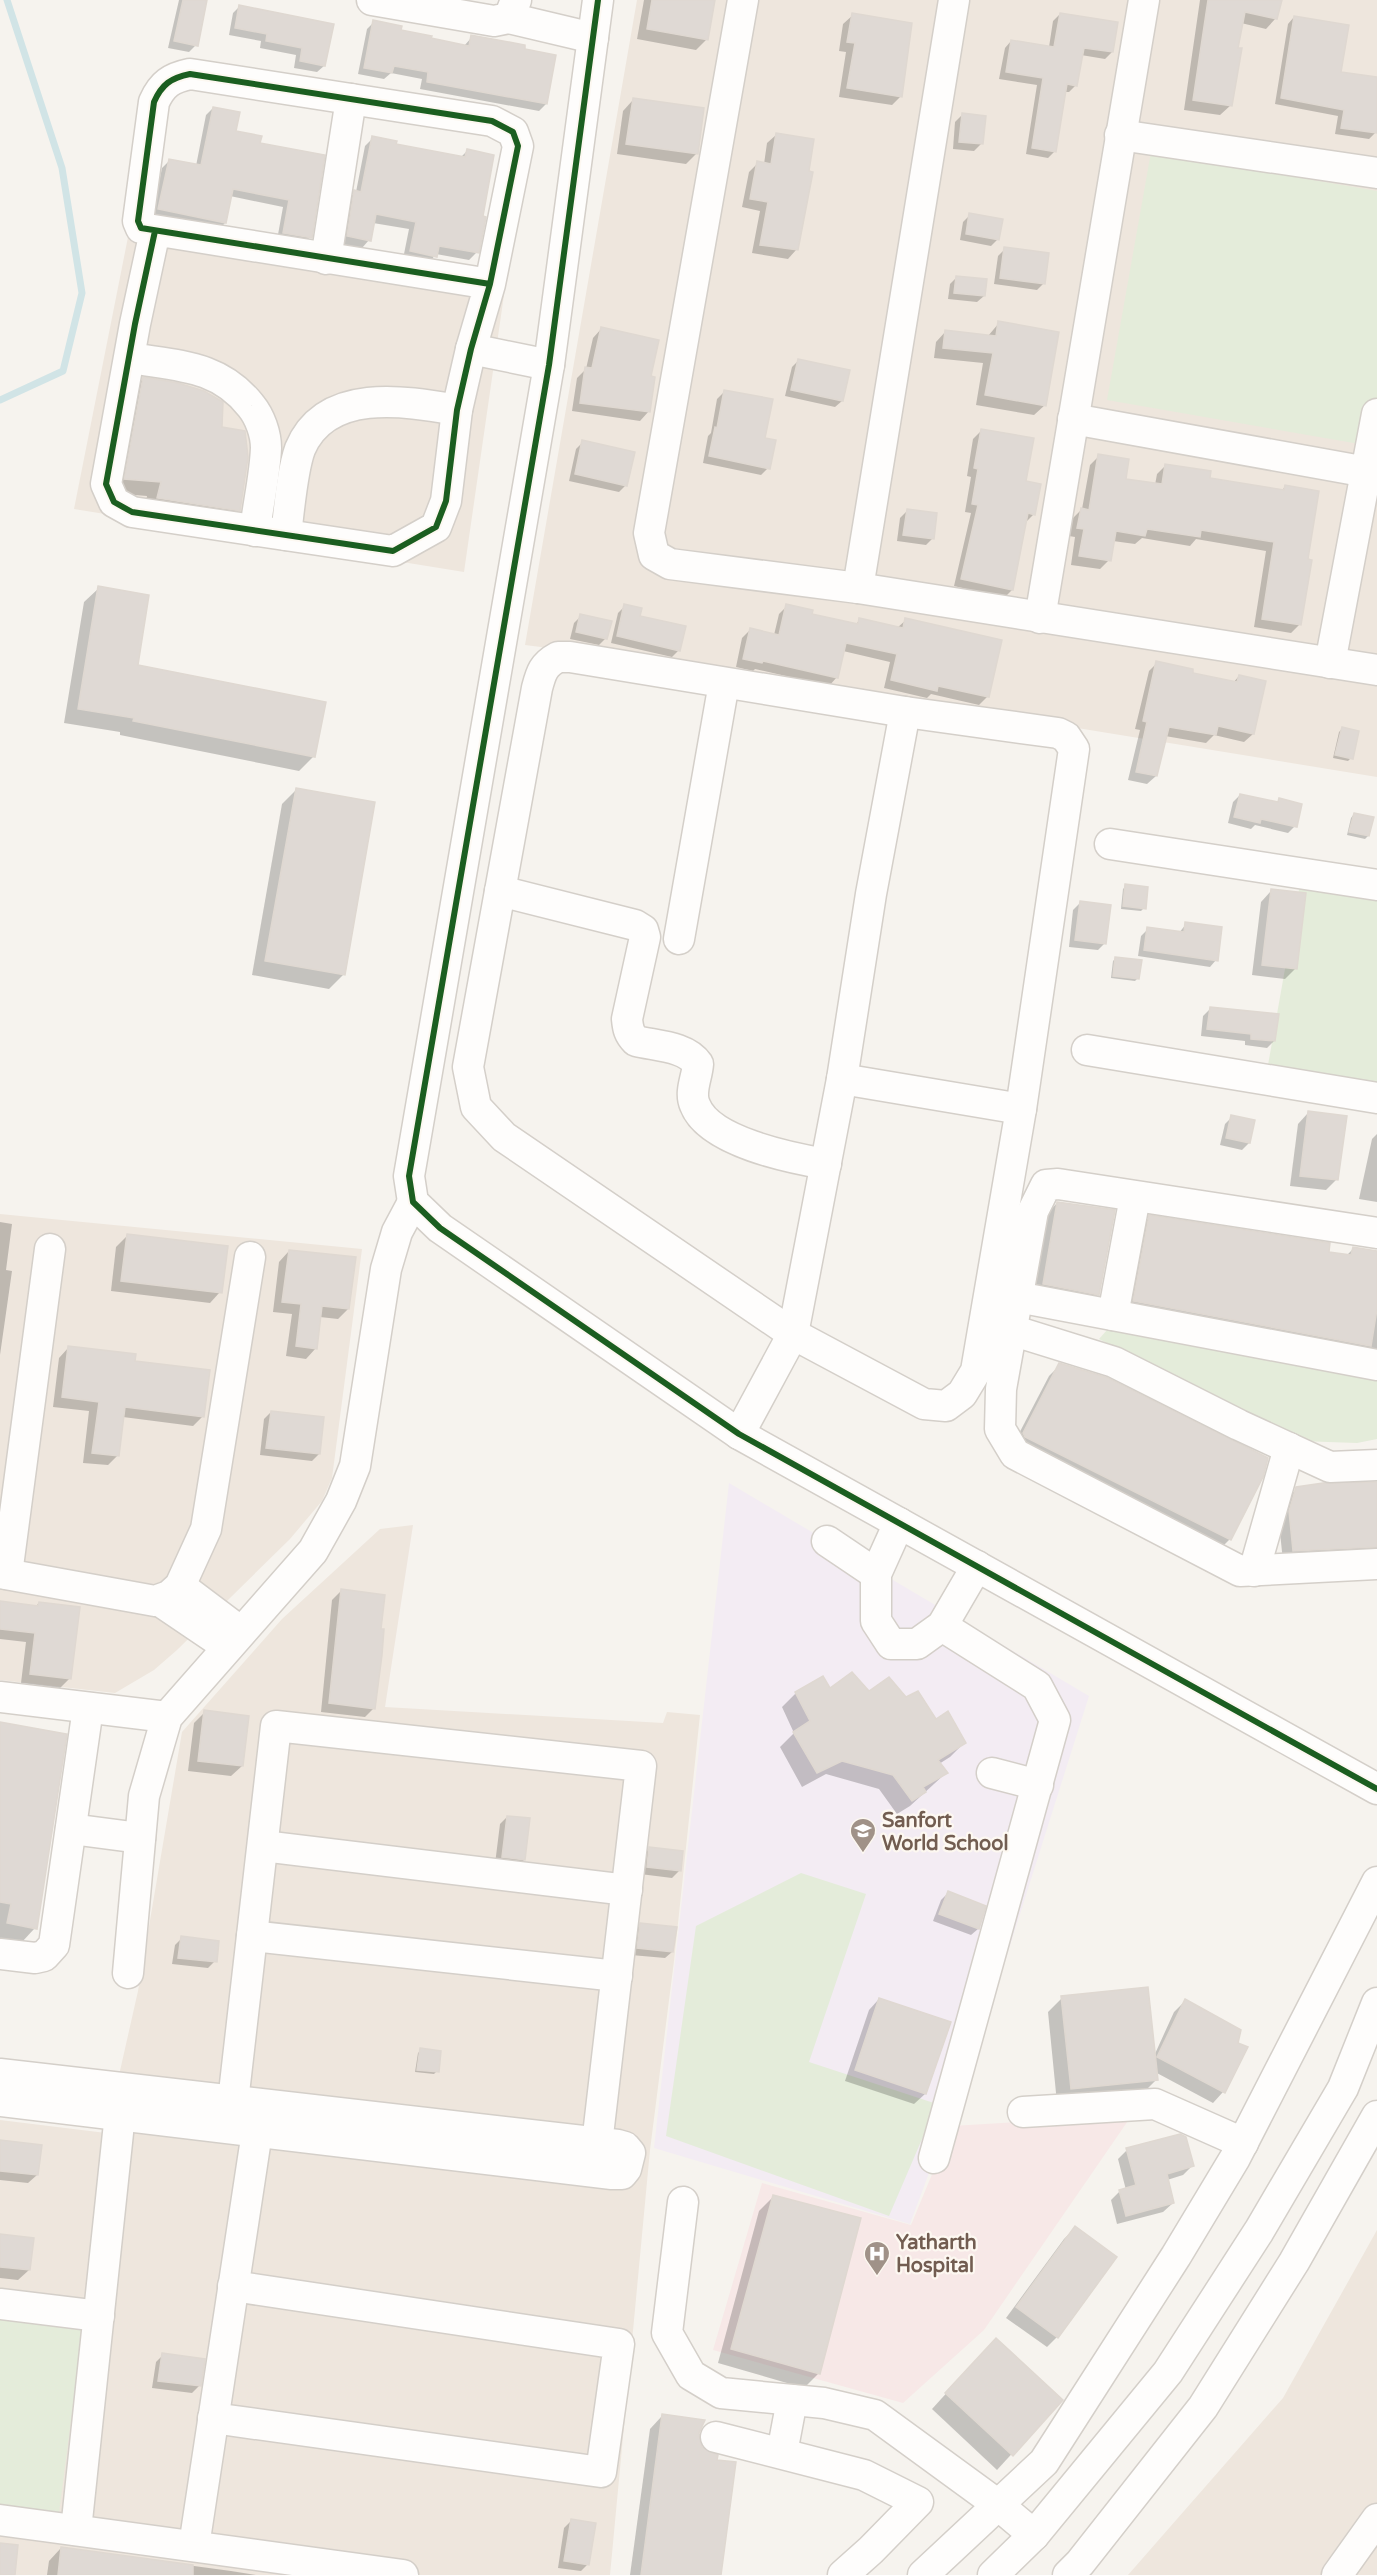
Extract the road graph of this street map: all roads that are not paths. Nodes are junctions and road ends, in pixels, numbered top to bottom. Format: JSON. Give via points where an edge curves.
{"nodes":[{"id":1,"x":372,"y":0,"type":"edge"},
{"id":2,"x":598,"y":0,"type":"edge"},
{"id":3,"x":743,"y":0,"type":"edge"},
{"id":4,"x":954,"y":0,"type":"edge"},
{"id":5,"x":1144,"y":0,"type":"edge"},
{"id":6,"x":513,"y":9,"type":"edge"},
{"id":7,"x":593,"y":38,"type":"junction"},
{"id":8,"x":351,"y":99,"type":"junction"},
{"id":9,"x":1120,"y":135,"type":"junction"},
{"id":10,"x":1377,"y":173,"type":"edge"},
{"id":11,"x":155,"y":231,"type":"junction"},
{"id":12,"x":326,"y":259,"type":"junction"},
{"id":13,"x":490,"y":284,"type":"junction"},
{"id":14,"x":471,"y":349,"type":"junction"},
{"id":15,"x":131,"y":358,"type":"junction"},
{"id":16,"x":549,"y":365,"type":"junction"},
{"id":17,"x":457,"y":410,"type":"junction"},
{"id":18,"x":1377,"y":414,"type":"edge"},
{"id":19,"x":1073,"y":419,"type":"junction"},
{"id":20,"x":1367,"y":472,"type":"junction"},
{"id":21,"x":255,"y":531,"type":"junction"},
{"id":22,"x":286,"y":536,"type":"junction"},
{"id":23,"x":858,"y":588,"type":"junction"},
{"id":24,"x":1040,"y":618,"type":"junction"},
{"id":25,"x":1330,"y":663,"type":"junction"},
{"id":26,"x":1377,"y":670,"type":"edge"},
{"id":27,"x":724,"y":683,"type":"junction"},
{"id":28,"x":905,"y":712,"type":"junction"},
{"id":29,"x":1110,"y":844,"type":"dead end"},
{"id":30,"x":1377,"y":885,"type":"edge"},
{"id":31,"x":500,"y":891,"type":"junction"},
{"id":32,"x":679,"y":939,"type":"dead end"},
{"id":33,"x":1087,"y":1050,"type":"dead end"},
{"id":34,"x":842,"y":1079,"type":"junction"},
{"id":35,"x":1377,"y":1098,"type":"edge"},
{"id":36,"x":1021,"y":1109,"type":"junction"},
{"id":37,"x":826,"y":1164,"type":"junction"},
{"id":38,"x":1135,"y":1197,"type":"junction"},
{"id":39,"x":413,"y":1202,"type":"junction"},
{"id":40,"x":1377,"y":1233,"type":"edge"},
{"id":41,"x":50,"y":1249,"type":"dead end"},
{"id":42,"x":250,"y":1257,"type":"dead end"},
{"id":43,"x":1017,"y":1297,"type":"junction"},
{"id":44,"x":1113,"y":1315,"type":"junction"},
{"id":45,"x":1011,"y":1330,"type":"junction"},
{"id":46,"x":793,"y":1334,"type":"junction"},
{"id":47,"x":1377,"y":1365,"type":"edge"},
{"id":48,"x":739,"y":1434,"type":"junction"},
{"id":49,"x":1288,"y":1448,"type":"junction"},
{"id":50,"x":1377,"y":1465,"type":"edge"},
{"id":51,"x":899,"y":1523,"type":"junction"},
{"id":52,"x":827,"y":1541,"type":"dead end"},
{"id":53,"x":1377,"y":1564,"type":"edge"},
{"id":54,"x":977,"y":1566,"type":"junction"},
{"id":55,"x":1254,"y":1571,"type":"junction"},
{"id":56,"x":3,"y":1573,"type":"edge"},
{"id":57,"x":876,"y":1574,"type":"junction"},
{"id":58,"x":170,"y":1593,"type":"junction"},
{"id":59,"x":942,"y":1626,"type":"junction"},
{"id":60,"x":234,"y":1639,"type":"junction"},
{"id":61,"x":0,"y":1697,"type":"edge"},
{"id":62,"x":88,"y":1708,"type":"junction"},
{"id":63,"x":167,"y":1718,"type":"junction"},
{"id":64,"x":992,"y":1773,"type":"dead end"},
{"id":65,"x":1038,"y":1785,"type":"junction"},
{"id":66,"x":1377,"y":1789,"type":"edge"},
{"id":67,"x":71,"y":1829,"type":"junction"},
{"id":68,"x":140,"y":1838,"type":"junction"},
{"id":69,"x":262,"y":1846,"type":"junction"},
{"id":70,"x":1377,"y":1882,"type":"edge"},
{"id":71,"x":627,"y":1890,"type":"junction"},
{"id":72,"x":252,"y":1936,"type":"junction"},
{"id":73,"x":0,"y":1954,"type":"edge"},
{"id":74,"x":128,"y":1973,"type":"dead end"},
{"id":75,"x":617,"y":1976,"type":"junction"},
{"id":76,"x":1377,"y":2003,"type":"edge"},
{"id":77,"x":0,"y":2074,"type":"edge"},
{"id":78,"x":0,"y":2101,"type":"edge"},
{"id":79,"x":122,"y":2102,"type":"junction"},
{"id":80,"x":1023,"y":2112,"type":"dead end"},
{"id":81,"x":1377,"y":2116,"type":"edge"},
{"id":82,"x":240,"y":2120,"type":"junction"},
{"id":83,"x":1243,"y":2143,"type":"junction"},
{"id":84,"x":934,"y":2158,"type":"dead end"},
{"id":85,"x":683,"y":2202,"type":"dead end"},
{"id":86,"x":233,"y":2286,"type":"junction"},
{"id":87,"x":0,"y":2304,"type":"edge"},
{"id":88,"x":99,"y":2316,"type":"junction"},
{"id":89,"x":792,"y":2400,"type":"junction"},
{"id":90,"x":213,"y":2418,"type":"junction"},
{"id":91,"x":716,"y":2437,"type":"dead end"},
{"id":92,"x":782,"y":2454,"type":"junction"},
{"id":93,"x":997,"y":2504,"type":"junction"},
{"id":94,"x":1377,"y":2519,"type":"edge"},
{"id":95,"x":0,"y":2520,"type":"edge"},
{"id":96,"x":76,"y":2530,"type":"junction"},
{"id":97,"x":1034,"y":2535,"type":"junction"},
{"id":98,"x":194,"y":2546,"type":"junction"},
{"id":99,"x":403,"y":2575,"type":"edge"},
{"id":100,"x":843,"y":2575,"type":"edge"},
{"id":101,"x":923,"y":2575,"type":"edge"},
{"id":102,"x":993,"y":2575,"type":"edge"},
{"id":103,"x":1068,"y":2575,"type":"edge"},
{"id":104,"x":1337,"y":2575,"type":"edge"}],
"edges":[{"from":1,"to":6,"type":"street","via":[[494,21]]},
{"from":2,"to":7,"type":"street"},
{"from":3,"to":23,"type":"street","via":[[649,533],[654,555],[670,564]]},
{"from":4,"to":23,"type":"street"},
{"from":5,"to":9,"type":"street"},
{"from":6,"to":7,"type":"street"},
{"from":7,"to":16,"type":"street"},
{"from":8,"to":11,"type":"street","via":[[190,74],[173,77],[154,102],[138,221],[141,228]]},
{"from":8,"to":12,"type":"street"},
{"from":8,"to":13,"type":"street","via":[[492,121],[513,132],[518,146]]},
{"from":9,"to":10,"type":"street"},
{"from":9,"to":19,"type":"street"},
{"from":11,"to":12,"type":"street"},
{"from":11,"to":15,"type":"street"},
{"from":12,"to":13,"type":"street"},
{"from":13,"to":14,"type":"street"},
{"from":14,"to":16,"type":"street"},
{"from":14,"to":17,"type":"street"},
{"from":15,"to":21,"type":"street","via":[[198,369],[223,378],[255,411],[266,448]]},
{"from":15,"to":21,"type":"street","via":[[106,484],[114,502],[132,512]]},
{"from":16,"to":39,"type":"street","via":[[409,1176]]},
{"from":17,"to":22,"type":"street","via":[[388,401],[363,403],[326,417],[310,430],[300,450]]},
{"from":17,"to":22,"type":"street","via":[[446,501],[436,527],[393,551]]},
{"from":18,"to":20,"type":"street"},
{"from":19,"to":20,"type":"street"},
{"from":19,"to":24,"type":"street"},
{"from":20,"to":25,"type":"street"},
{"from":21,"to":22,"type":"street"},
{"from":23,"to":24,"type":"street"},
{"from":24,"to":25,"type":"street"},
{"from":25,"to":26,"type":"street"},
{"from":27,"to":28,"type":"street"},
{"from":27,"to":31,"type":"street","via":[[570,657],[549,662],[541,670],[537,688]]},
{"from":27,"to":32,"type":"street"},
{"from":28,"to":34,"type":"street","via":[[870,894]]},
{"from":28,"to":36,"type":"street","via":[[1058,733],[1074,749]]},
{"from":29,"to":30,"type":"street"},
{"from":31,"to":37,"type":"street","via":[[643,930],[645,937],[627,1019],[632,1036],[636,1041],[693,1057],[698,1064],[694,1104],[711,1126],[761,1148]]},
{"from":31,"to":46,"type":"street","via":[[468,1067],[476,1107],[504,1137]]},
{"from":33,"to":35,"type":"street"},
{"from":34,"to":36,"type":"street"},
{"from":34,"to":37,"type":"street"},
{"from":36,"to":46,"type":"street","via":[[975,1371],[962,1394],[946,1406],[924,1404]]},
{"from":37,"to":46,"type":"street"},
{"from":38,"to":40,"type":"street"},
{"from":38,"to":43,"type":"street","via":[[1046,1185],[1033,1211]]},
{"from":38,"to":44,"type":"street"},
{"from":39,"to":48,"type":"street","via":[[440,1228]]},
{"from":39,"to":60,"type":"street","via":[[397,1232],[386,1269],[355,1466],[341,1501],[313,1551]]},
{"from":41,"to":56,"type":"street"},
{"from":42,"to":58,"type":"street","via":[[206,1529]]},
{"from":43,"to":44,"type":"street"},
{"from":43,"to":45,"type":"street"},
{"from":44,"to":47,"type":"street"},
{"from":45,"to":49,"type":"street","via":[[1114,1362]]},
{"from":45,"to":55,"type":"street","via":[[1000,1389],[1000,1429],[1015,1454],[1240,1571]]},
{"from":46,"to":48,"type":"street"},
{"from":48,"to":51,"type":"street"},
{"from":49,"to":50,"type":"street","via":[[1330,1467]]},
{"from":49,"to":55,"type":"street"},
{"from":51,"to":54,"type":"street"},
{"from":51,"to":57,"type":"street"},
{"from":52,"to":57,"type":"street"},
{"from":53,"to":55,"type":"street"},
{"from":54,"to":59,"type":"street"},
{"from":54,"to":66,"type":"street"},
{"from":56,"to":58,"type":"street"},
{"from":57,"to":59,"type":"street","via":[[876,1621],[891,1644],[917,1644]]},
{"from":58,"to":60,"type":"street"},
{"from":59,"to":65,"type":"street","via":[[1037,1686],[1055,1720]]},
{"from":60,"to":63,"type":"street"},
{"from":61,"to":62,"type":"street"},
{"from":62,"to":63,"type":"street"},
{"from":62,"to":67,"type":"street"},
{"from":63,"to":68,"type":"street","via":[[144,1796]]},
{"from":64,"to":65,"type":"street"},
{"from":65,"to":84,"type":"street"},
{"from":67,"to":68,"type":"street"},
{"from":67,"to":73,"type":"street","via":[[54,1945],[44,1956],[35,1958]]},
{"from":68,"to":74,"type":"street"},
{"from":69,"to":71,"type":"street"},
{"from":69,"to":71,"type":"street","via":[[276,1726],[641,1766]]},
{"from":69,"to":72,"type":"street"},
{"from":70,"to":83,"type":"street"},
{"from":71,"to":75,"type":"street"},
{"from":72,"to":75,"type":"street"},
{"from":72,"to":82,"type":"street"},
{"from":75,"to":82,"type":"street","via":[[596,2158]]},
{"from":76,"to":97,"type":"street","via":[[1343,2088],[1259,2231],[1168,2372]]},
{"from":77,"to":79,"type":"street"},
{"from":78,"to":79,"type":"street"},
{"from":79,"to":82,"type":"street"},
{"from":79,"to":88,"type":"street"},
{"from":80,"to":83,"type":"street","via":[[1155,2104]]},
{"from":81,"to":103,"type":"street","via":[[1294,2262],[1203,2407]]},
{"from":82,"to":86,"type":"street"},
{"from":83,"to":93,"type":"street","via":[[1044,2462]]},
{"from":85,"to":89,"type":"street","via":[[667,2333],[690,2374],[721,2394]]},
{"from":86,"to":90,"type":"street"},
{"from":86,"to":90,"type":"street","via":[[619,2344],[601,2472]]},
{"from":87,"to":88,"type":"street"},
{"from":88,"to":96,"type":"street"},
{"from":89,"to":92,"type":"street"},
{"from":89,"to":93,"type":"street","via":[[875,2415]]},
{"from":90,"to":98,"type":"street"},
{"from":91,"to":92,"type":"street"},
{"from":92,"to":100,"type":"street","via":[[864,2475],[918,2502]]},
{"from":93,"to":97,"type":"street"},
{"from":93,"to":101,"type":"street"},
{"from":94,"to":104,"type":"street"},
{"from":95,"to":96,"type":"street"},
{"from":96,"to":98,"type":"street"},
{"from":97,"to":102,"type":"street"},
{"from":98,"to":99,"type":"street"}]}
